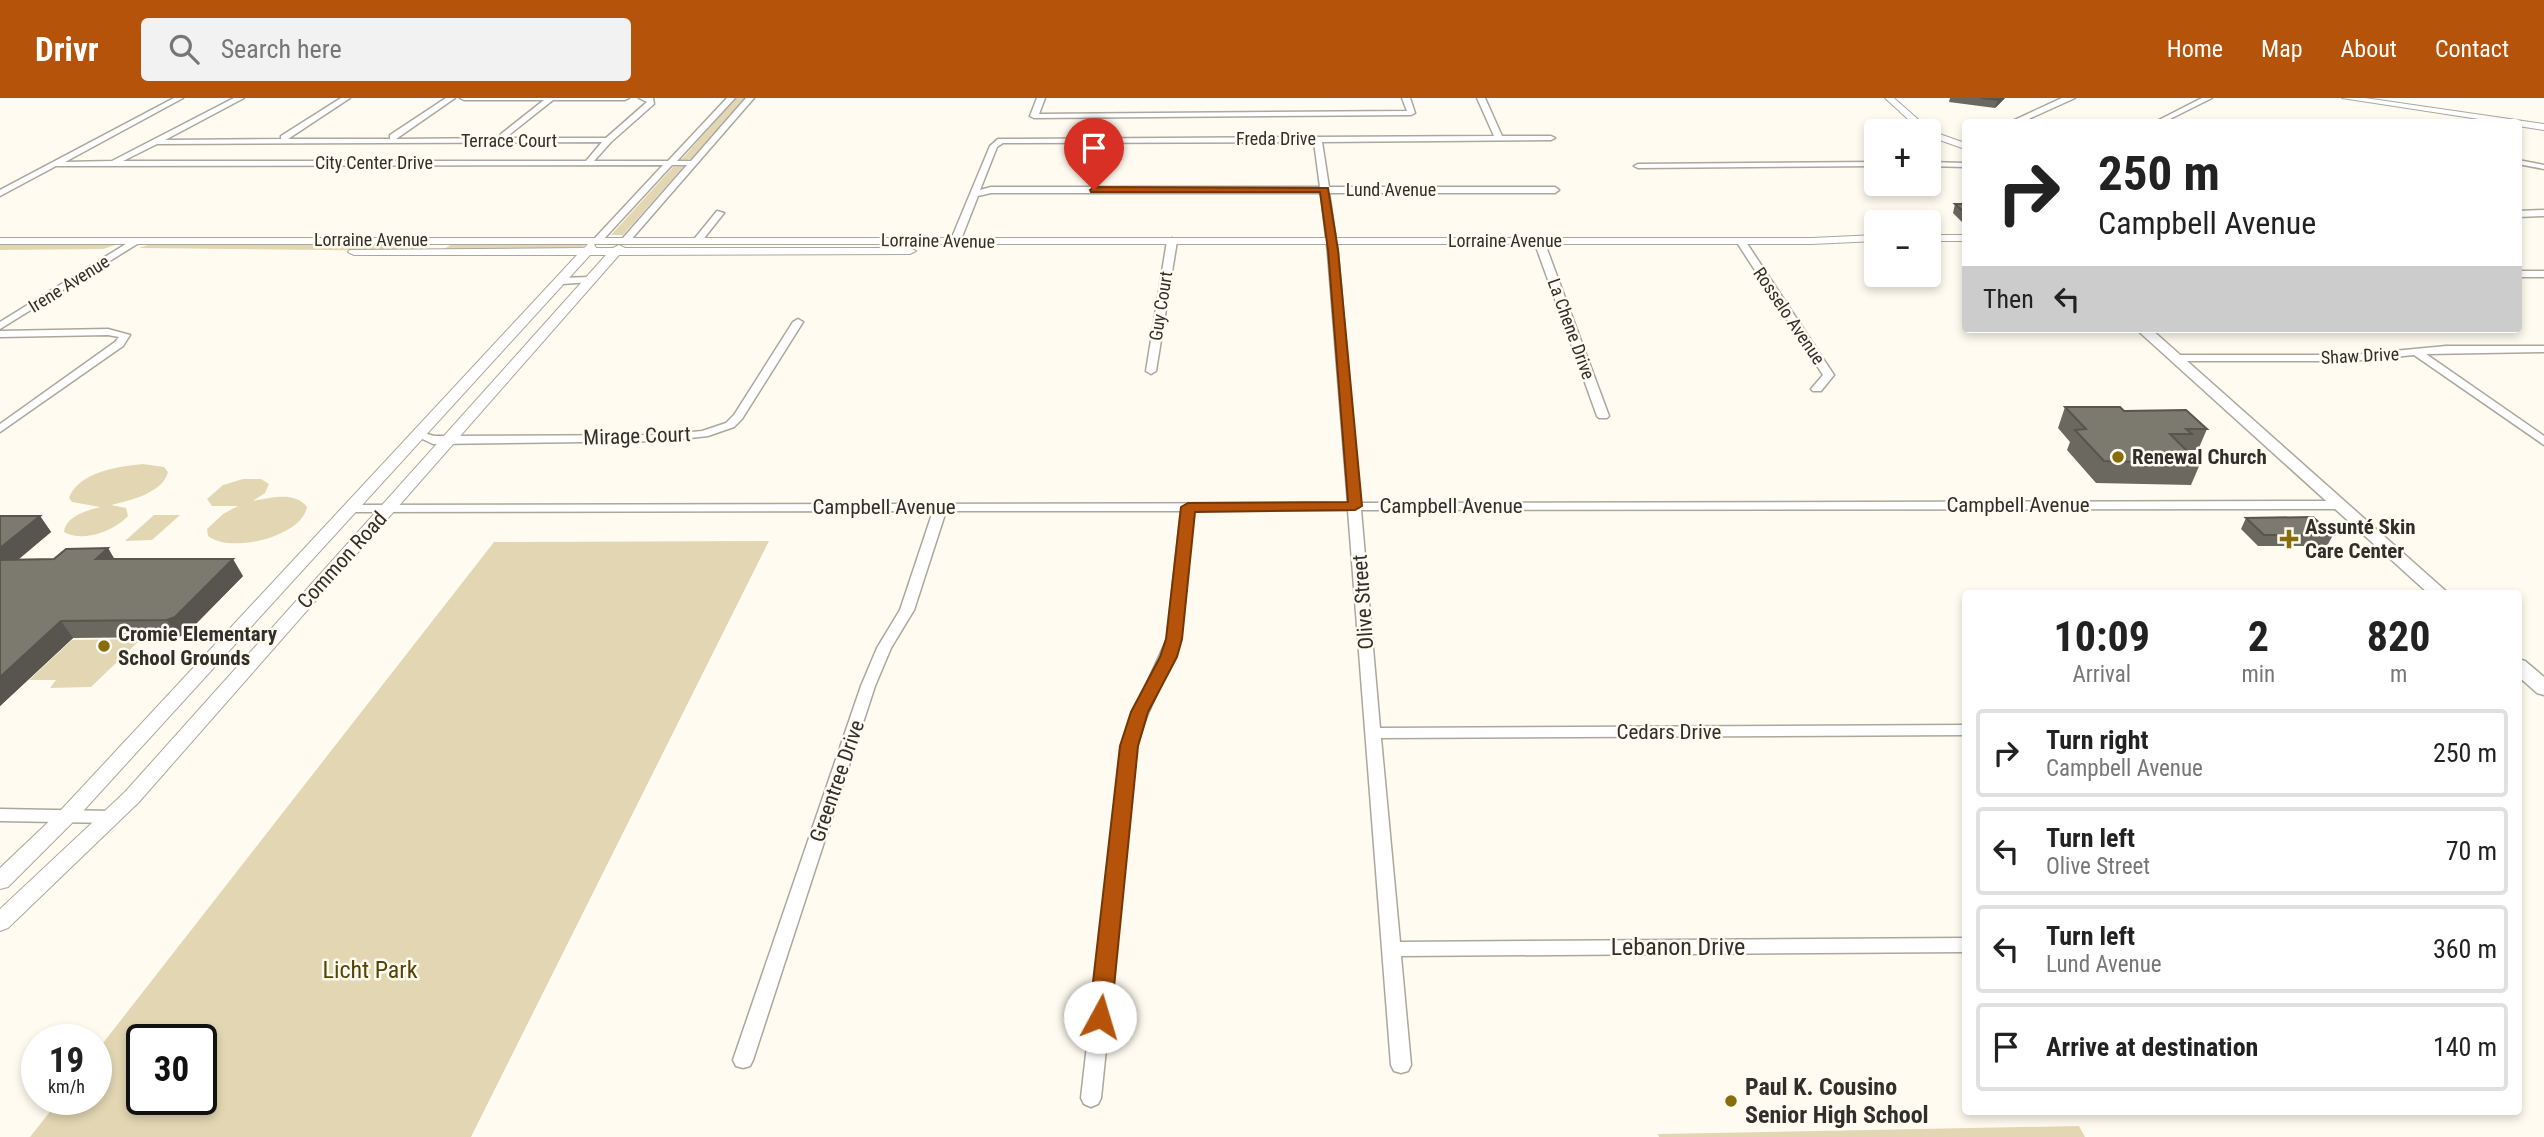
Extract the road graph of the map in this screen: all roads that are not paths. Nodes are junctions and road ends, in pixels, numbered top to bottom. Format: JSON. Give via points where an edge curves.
{"nodes":[{"id":1,"x":180,"y":98,"type":"edge"},
{"id":2,"x":240,"y":98,"type":"edge"},
{"id":3,"x":346,"y":98,"type":"edge"},
{"id":4,"x":450,"y":98,"type":"edge"},
{"id":5,"x":464,"y":98,"type":"edge"},
{"id":6,"x":551,"y":98,"type":"edge"},
{"id":7,"x":625,"y":98,"type":"edge"},
{"id":8,"x":731,"y":98,"type":"edge"},
{"id":9,"x":750,"y":98,"type":"edge"},
{"id":10,"x":1041,"y":98,"type":"edge"},
{"id":11,"x":1406,"y":98,"type":"edge"},
{"id":12,"x":1481,"y":98,"type":"edge"},
{"id":13,"x":1889,"y":98,"type":"edge"},
{"id":14,"x":2070,"y":98,"type":"edge"},
{"id":15,"x":2208,"y":98,"type":"edge"},
{"id":16,"x":2346,"y":98,"type":"edge"},
{"id":17,"x":647,"y":100,"type":"edge"},
{"id":18,"x":1912,"y":119,"type":"edge"},
{"id":19,"x":2022,"y":119,"type":"edge"},
{"id":20,"x":2166,"y":119,"type":"edge"},
{"id":21,"x":2489,"y":119,"type":"edge"},
{"id":22,"x":2522,"y":124,"type":"edge"},
{"id":23,"x":2544,"y":127,"type":"edge"},
{"id":24,"x":504,"y":136,"type":"dead end"},
{"id":25,"x":1941,"y":137,"type":"edge"},
{"id":26,"x":284,"y":138,"type":"dead end"},
{"id":27,"x":1499,"y":138,"type":"junction"},
{"id":28,"x":1551,"y":138,"type":"dead end"},
{"id":29,"x":390,"y":139,"type":"junction"},
{"id":30,"x":1318,"y":139,"type":"junction"},
{"id":31,"x":608,"y":140,"type":"junction"},
{"id":32,"x":159,"y":142,"type":"junction"},
{"id":33,"x":1962,"y":145,"type":"edge"},
{"id":34,"x":351,"y":163,"type":"junction"},
{"id":35,"x":588,"y":163,"type":"junction"},
{"id":36,"x":671,"y":163,"type":"junction"},
{"id":37,"x":692,"y":163,"type":"junction"},
{"id":38,"x":2522,"y":163,"type":"edge"},
{"id":39,"x":55,"y":164,"type":"junction"},
{"id":40,"x":111,"y":164,"type":"junction"},
{"id":41,"x":1864,"y":164,"type":"edge"},
{"id":42,"x":1941,"y":164,"type":"edge"},
{"id":43,"x":1962,"y":165,"type":"edge"},
{"id":44,"x":1639,"y":166,"type":"dead end"},
{"id":45,"x":2544,"y":167,"type":"edge"},
{"id":46,"x":1325,"y":190,"type":"junction"},
{"id":47,"x":1555,"y":190,"type":"dead end"},
{"id":48,"x":0,"y":193,"type":"edge"},
{"id":49,"x":975,"y":194,"type":"junction"},
{"id":50,"x":720,"y":213,"type":"dead end"},
{"id":51,"x":2522,"y":214,"type":"edge"},
{"id":52,"x":2544,"y":214,"type":"edge"},
{"id":53,"x":1941,"y":238,"type":"edge"},
{"id":54,"x":1962,"y":238,"type":"edge"},
{"id":55,"x":866,"y":239,"type":"junction"},
{"id":56,"x":1864,"y":239,"type":"edge"},
{"id":57,"x":598,"y":240,"type":"junction"},
{"id":58,"x":698,"y":240,"type":"junction"},
{"id":59,"x":0,"y":241,"type":"edge"},
{"id":60,"x":137,"y":241,"type":"junction"},
{"id":61,"x":955,"y":242,"type":"junction"},
{"id":62,"x":1541,"y":245,"type":"junction"},
{"id":63,"x":1744,"y":245,"type":"junction"},
{"id":64,"x":620,"y":246,"type":"junction"},
{"id":65,"x":1171,"y":246,"type":"junction"},
{"id":66,"x":1332,"y":246,"type":"junction"},
{"id":67,"x":1864,"y":249,"type":"edge"},
{"id":68,"x":1941,"y":249,"type":"edge"},
{"id":69,"x":1962,"y":249,"type":"edge"},
{"id":70,"x":0,"y":252,"type":"edge"},
{"id":71,"x":119,"y":252,"type":"junction"},
{"id":72,"x":586,"y":253,"type":"junction"},
{"id":73,"x":857,"y":253,"type":"junction"},
{"id":74,"x":2522,"y":274,"type":"edge"},
{"id":75,"x":2544,"y":274,"type":"edge"},
{"id":76,"x":589,"y":280,"type":"junction"},
{"id":77,"x":562,"y":281,"type":"junction"},
{"id":78,"x":798,"y":322,"type":"dead end"},
{"id":79,"x":0,"y":326,"type":"edge"},
{"id":80,"x":2147,"y":333,"type":"edge"},
{"id":81,"x":0,"y":334,"type":"edge"},
{"id":82,"x":2544,"y":349,"type":"edge"},
{"id":83,"x":2416,"y":352,"type":"junction"},
{"id":84,"x":2175,"y":358,"type":"junction"},
{"id":85,"x":1151,"y":371,"type":"dead end"},
{"id":86,"x":1817,"y":388,"type":"dead end"},
{"id":87,"x":1603,"y":416,"type":"dead end"},
{"id":88,"x":0,"y":429,"type":"edge"},
{"id":89,"x":420,"y":435,"type":"junction"},
{"id":90,"x":450,"y":440,"type":"junction"},
{"id":91,"x":2544,"y":441,"type":"edge"},
{"id":92,"x":2340,"y":505,"type":"junction"},
{"id":93,"x":1355,"y":506,"type":"junction"},
{"id":94,"x":941,"y":507,"type":"junction"},
{"id":95,"x":1188,"y":507,"type":"junction"},
{"id":96,"x":351,"y":508,"type":"junction"},
{"id":97,"x":388,"y":508,"type":"junction"},
{"id":98,"x":2436,"y":590,"type":"edge"},
{"id":99,"x":2522,"y":669,"type":"edge"},
{"id":100,"x":2544,"y":688,"type":"edge"},
{"id":101,"x":1962,"y":730,"type":"edge"},
{"id":102,"x":1373,"y":733,"type":"junction"},
{"id":103,"x":0,"y":815,"type":"edge"},
{"id":104,"x":68,"y":815,"type":"junction"},
{"id":105,"x":112,"y":817,"type":"junction"},
{"id":106,"x":0,"y":881,"type":"edge"},
{"id":107,"x":0,"y":922,"type":"edge"},
{"id":108,"x":1962,"y":945,"type":"edge"},
{"id":109,"x":1390,"y":949,"type":"junction"},
{"id":110,"x":743,"y":1060,"type":"dead end"},
{"id":111,"x":1401,"y":1065,"type":"dead end"},
{"id":112,"x":1091,"y":1098,"type":"dead end"}],
"edges":[{"from":1,"to":39,"type":"street"},
{"from":2,"to":32,"type":"street"},
{"from":3,"to":26,"type":"street"},
{"from":4,"to":29,"type":"street"},
{"from":5,"to":6,"type":"street"},
{"from":6,"to":7,"type":"street"},
{"from":6,"to":24,"type":"street"},
{"from":8,"to":36,"type":"street","name":"Common Road"},
{"from":9,"to":37,"type":"street","name":"Common Road"},
{"from":10,"to":11,"type":"street","via":[[1034,116],[1411,113]]},
{"from":12,"to":27,"type":"street"},
{"from":13,"to":18,"type":"street"},
{"from":14,"to":19,"type":"main road"},
{"from":15,"to":20,"type":"street"},
{"from":16,"to":21,"type":"street"},
{"from":17,"to":31,"type":"street"},
{"from":22,"to":23,"type":"street"},
{"from":25,"to":33,"type":"street"},
{"from":27,"to":28,"type":"street","name":"Freda Drive"},
{"from":27,"to":30,"type":"street","name":"Freda Drive"},
{"from":29,"to":31,"type":"street","name":"Terrace Court"},
{"from":29,"to":32,"type":"street","name":"Terrace Court"},
{"from":29,"to":34,"type":"street"},
{"from":30,"to":46,"type":"street","name":"Olive Street"},
{"from":30,"to":49,"type":"street","name":"Freda Drive","via":[[1001,141]]},
{"from":31,"to":35,"type":"street"},
{"from":32,"to":40,"type":"street"},
{"from":34,"to":35,"type":"street","name":"City Center Drive"},
{"from":34,"to":40,"type":"street","name":"City Center Drive"},
{"from":35,"to":36,"type":"street","name":"City Center Drive"},
{"from":36,"to":37,"type":"street","name":"City Center Drive"},
{"from":36,"to":57,"type":"street","name":"Common Road"},
{"from":37,"to":64,"type":"street","name":"Common Road"},
{"from":38,"to":45,"type":"street"},
{"from":39,"to":40,"type":"street","name":"City Center Drive"},
{"from":39,"to":48,"type":"street"},
{"from":41,"to":44,"type":"street"},
{"from":42,"to":43,"type":"street"},
{"from":46,"to":47,"type":"street","name":"Lund Avenue"},
{"from":46,"to":49,"type":"street","name":"Lund Avenue","via":[[990,190]]},
{"from":46,"to":66,"type":"street","name":"Olive Street"},
{"from":49,"to":61,"type":"street"},
{"from":50,"to":58,"type":"street"},
{"from":51,"to":52,"type":"street"},
{"from":53,"to":54,"type":"street"},
{"from":55,"to":58,"type":"street","name":"Lorraine Avenue"},
{"from":55,"to":61,"type":"street","name":"Lorraine Avenue"},
{"from":55,"to":73,"type":"street","via":[[857,245]]},
{"from":56,"to":63,"type":"street","name":"Lorraine Avenue"},
{"from":57,"to":60,"type":"street","name":"Lorraine Avenue"},
{"from":57,"to":64,"type":"street","name":"Lorraine Avenue"},
{"from":57,"to":72,"type":"street","name":"Common Road"},
{"from":58,"to":64,"type":"street","name":"Lorraine Avenue"},
{"from":59,"to":60,"type":"street","name":"Lorraine Avenue"},
{"from":60,"to":71,"type":"street","name":"Irene Avenue"},
{"from":61,"to":65,"type":"street","name":"Lorraine Avenue"},
{"from":62,"to":63,"type":"street","name":"Lorraine Avenue"},
{"from":62,"to":66,"type":"street","name":"Lorraine Avenue"},
{"from":62,"to":87,"type":"street","name":"La Chene Drive"},
{"from":63,"to":67,"type":"street","name":"Lorraine Avenue"},
{"from":63,"to":86,"type":"street","name":"Rosselo Avenue","via":[[1829,375]]},
{"from":64,"to":72,"type":"street","name":"Lorraine Avenue"},
{"from":64,"to":73,"type":"street","name":"Lorraine Avenue"},
{"from":64,"to":76,"type":"street","name":"Common Road"},
{"from":65,"to":66,"type":"street","name":"Lorraine Avenue"},
{"from":65,"to":73,"type":"street","name":"Lorraine Avenue"},
{"from":65,"to":85,"type":"street","name":"Guy Court"},
{"from":66,"to":93,"type":"street","name":"Olive Street"},
{"from":68,"to":69,"type":"street"},
{"from":70,"to":71,"type":"street","name":"Lorraine Avenue"},
{"from":71,"to":72,"type":"street","name":"Lorraine Avenue"},
{"from":71,"to":79,"type":"street","name":"Irene Avenue"},
{"from":72,"to":77,"type":"street","name":"Common Road"},
{"from":74,"to":75,"type":"street"},
{"from":76,"to":77,"type":"street"},
{"from":76,"to":90,"type":"street","name":"Common Road"},
{"from":77,"to":89,"type":"street","name":"Common Road"},
{"from":78,"to":90,"type":"street","name":"Mirage Court","via":[[730,425],[663,438]]},
{"from":80,"to":84,"type":"main road"},
{"from":81,"to":88,"type":"street","via":[[125,335],[119,344]]},
{"from":82,"to":83,"type":"street","name":"Shaw Drive"},
{"from":83,"to":84,"type":"street","name":"Shaw Drive","via":[[2352,358]]},
{"from":83,"to":91,"type":"street"},
{"from":84,"to":92,"type":"main road"},
{"from":89,"to":90,"type":"street","name":"Mirage Court"},
{"from":89,"to":96,"type":"street","name":"Common Road"},
{"from":90,"to":97,"type":"street","name":"Common Road"},
{"from":92,"to":93,"type":"street","name":"Campbell Avenue"},
{"from":92,"to":98,"type":"main road"},
{"from":93,"to":95,"type":"street","name":"Campbell Avenue"},
{"from":93,"to":102,"type":"street","name":"Olive Street"},
{"from":94,"to":95,"type":"street","name":"Campbell Avenue"},
{"from":94,"to":97,"type":"street","name":"Campbell Avenue"},
{"from":94,"to":110,"type":"street","name":"Greentree Drive","via":[[907,610],[884,648],[869,686]]},
{"from":95,"to":112,"type":"street","via":[[1174,639],[1129,746]]},
{"from":96,"to":97,"type":"street","name":"Campbell Avenue"},
{"from":96,"to":104,"type":"street","name":"Common Road"},
{"from":97,"to":105,"type":"street","name":"Common Road"},
{"from":99,"to":100,"type":"main road"},
{"from":101,"to":102,"type":"street","name":"Cedars Drive"},
{"from":102,"to":109,"type":"street","name":"Olive Street"},
{"from":103,"to":104,"type":"street"},
{"from":104,"to":105,"type":"street"},
{"from":104,"to":106,"type":"street","name":"Common Road"},
{"from":105,"to":107,"type":"street","name":"Common Road"},
{"from":108,"to":109,"type":"street","name":"Lebanon Drive"},
{"from":109,"to":111,"type":"street","name":"Olive Street"}]}
